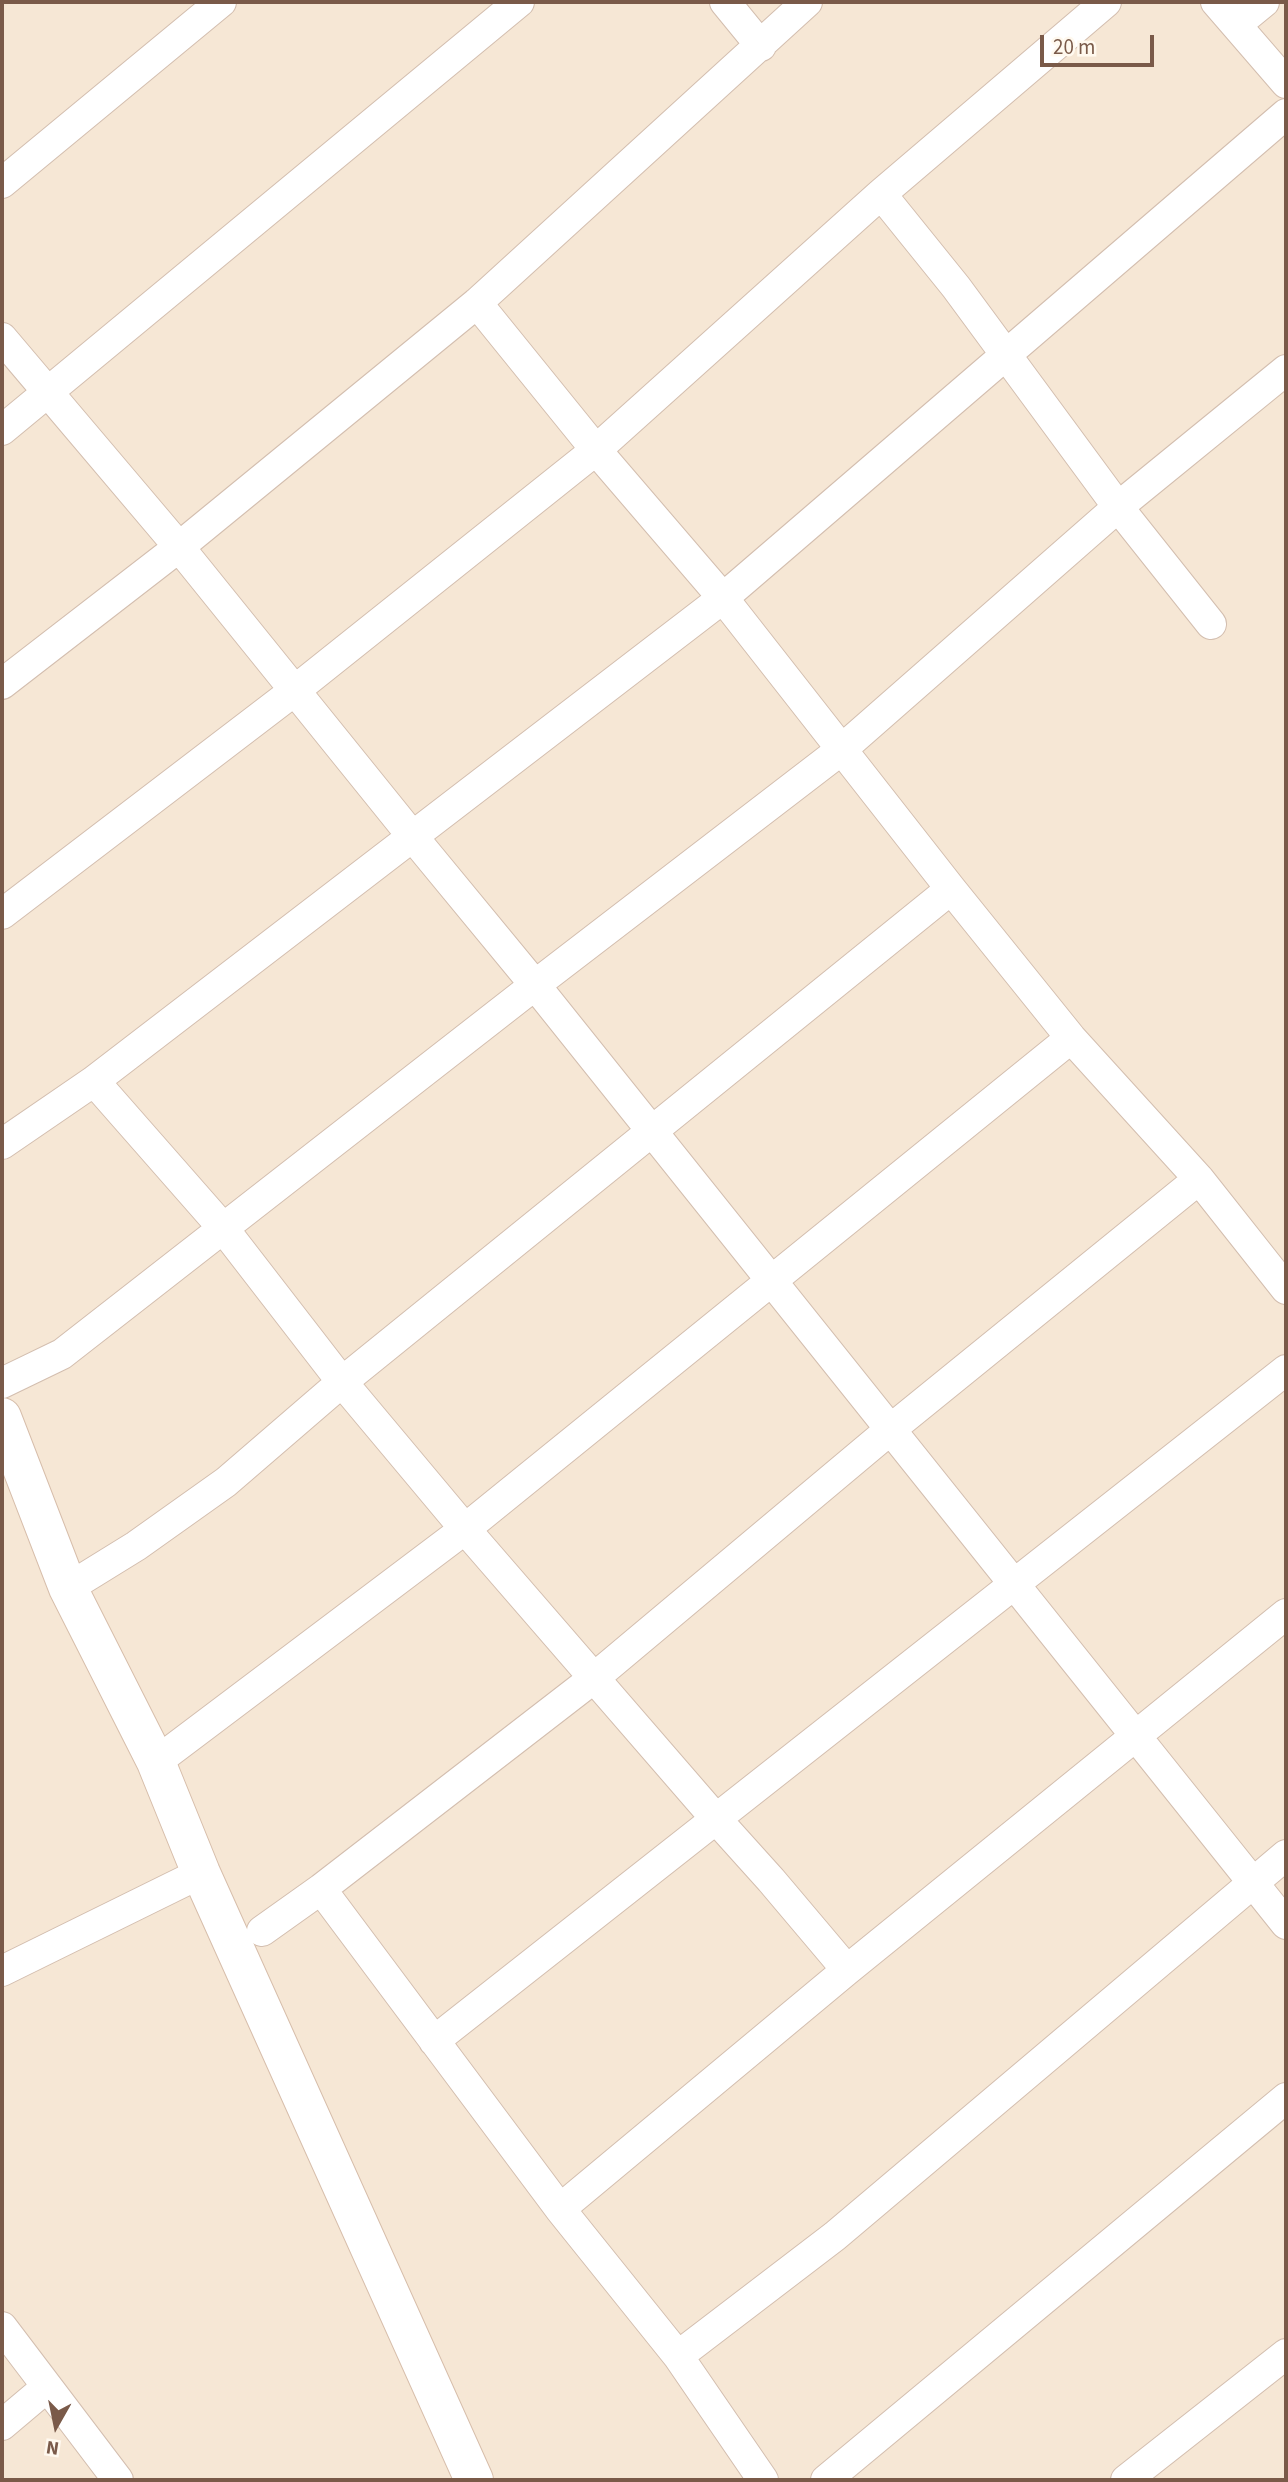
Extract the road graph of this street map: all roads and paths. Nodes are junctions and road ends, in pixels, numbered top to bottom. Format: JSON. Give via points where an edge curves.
{"nodes":[{"id":1,"x":221,"y":2,"type":"edge"},
{"id":2,"x":519,"y":2,"type":"edge"},
{"id":3,"x":725,"y":2,"type":"edge"},
{"id":4,"x":807,"y":2,"type":"edge"},
{"id":5,"x":1106,"y":2,"type":"edge"},
{"id":6,"x":1216,"y":2,"type":"edge"},
{"id":7,"x":1264,"y":2,"type":"edge"},
{"id":8,"x":1236,"y":25,"type":"junction"},
{"id":9,"x":761,"y":46,"type":"junction"},
{"id":10,"x":1286,"y":83,"type":"edge"},
{"id":11,"x":1286,"y":114,"type":"edge"},
{"id":12,"x":2,"y":183,"type":"edge"},
{"id":13,"x":881,"y":194,"type":"junction"},
{"id":14,"x":477,"y":303,"type":"junction"},
{"id":15,"x":2,"y":338,"type":"edge"},
{"id":16,"x":1005,"y":355,"type":"junction"},
{"id":17,"x":1286,"y":370,"type":"edge"},
{"id":18,"x":47,"y":394,"type":"junction"},
{"id":19,"x":2,"y":430,"type":"edge"},
{"id":20,"x":596,"y":450,"type":"junction"},
{"id":21,"x":1118,"y":507,"type":"junction"},
{"id":22,"x":179,"y":548,"type":"junction"},
{"id":23,"x":723,"y":598,"type":"junction"},
{"id":24,"x":1211,"y":624,"type":"dead end"},
{"id":25,"x":2,"y":684,"type":"edge"},
{"id":26,"x":294,"y":691,"type":"junction"},
{"id":27,"x":841,"y":750,"type":"junction"},
{"id":28,"x":413,"y":838,"type":"junction"},
{"id":29,"x":951,"y":889,"type":"junction"},
{"id":30,"x":2,"y":914,"type":"edge"},
{"id":31,"x":535,"y":985,"type":"junction"},
{"id":32,"x":1071,"y":1038,"type":"junction"},
{"id":33,"x":94,"y":1081,"type":"junction"},
{"id":34,"x":651,"y":1130,"type":"junction"},
{"id":35,"x":2,"y":1144,"type":"edge"},
{"id":36,"x":1199,"y":1179,"type":"junction"},
{"id":37,"x":223,"y":1228,"type":"junction"},
{"id":38,"x":771,"y":1281,"type":"junction"},
{"id":39,"x":1286,"y":1289,"type":"edge"},
{"id":40,"x":1286,"y":1370,"type":"edge"},
{"id":41,"x":342,"y":1382,"type":"junction"},
{"id":42,"x":2,"y":1383,"type":"edge"},
{"id":43,"x":2,"y":1417,"type":"edge"},
{"id":44,"x":891,"y":1429,"type":"junction"},
{"id":45,"x":464,"y":1529,"type":"junction"},
{"id":46,"x":1015,"y":1584,"type":"junction"},
{"id":47,"x":68,"y":1588,"type":"junction"},
{"id":48,"x":1286,"y":1614,"type":"edge"},
{"id":49,"x":594,"y":1678,"type":"junction"},
{"id":50,"x":1137,"y":1736,"type":"junction"},
{"id":51,"x":156,"y":1762,"type":"junction"},
{"id":52,"x":717,"y":1820,"type":"junction"},
{"id":53,"x":1286,"y":1855,"type":"edge"},
{"id":54,"x":201,"y":1873,"type":"junction"},
{"id":55,"x":1254,"y":1882,"type":"junction"},
{"id":56,"x":321,"y":1889,"type":"junction"},
{"id":57,"x":1286,"y":1923,"type":"edge"},
{"id":58,"x":262,"y":1931,"type":"dead end"},
{"id":59,"x":847,"y":1970,"type":"junction"},
{"id":60,"x":2,"y":1971,"type":"edge"},
{"id":61,"x":435,"y":2042,"type":"junction"},
{"id":62,"x":1286,"y":2098,"type":"edge"},
{"id":63,"x":560,"y":2209,"type":"junction"},
{"id":64,"x":2,"y":2327,"type":"edge"},
{"id":65,"x":1286,"y":2354,"type":"edge"},
{"id":66,"x":678,"y":2356,"type":"junction"},
{"id":67,"x":47,"y":2387,"type":"junction"},
{"id":68,"x":2,"y":2425,"type":"edge"},
{"id":69,"x":118,"y":2480,"type":"edge"},
{"id":70,"x":474,"y":2480,"type":"edge"},
{"id":71,"x":763,"y":2480,"type":"edge"},
{"id":72,"x":826,"y":2480,"type":"edge"},
{"id":73,"x":1126,"y":2480,"type":"edge"}],
"edges":[{"from":1,"to":12,"type":"street"},
{"from":2,"to":18,"type":"street"},
{"from":3,"to":9,"type":"street"},
{"from":4,"to":9,"type":"street"},
{"from":5,"to":13,"type":"street"},
{"from":6,"to":8,"type":"street"},
{"from":7,"to":8,"type":"street"},
{"from":8,"to":10,"type":"street"},
{"from":9,"to":14,"type":"street"},
{"from":11,"to":16,"type":"street"},
{"from":13,"to":16,"type":"street"},
{"from":13,"to":20,"type":"street"},
{"from":14,"to":20,"type":"street"},
{"from":14,"to":22,"type":"street"},
{"from":15,"to":18,"type":"street"},
{"from":16,"to":21,"type":"street"},
{"from":16,"to":23,"type":"street"},
{"from":17,"to":21,"type":"street"},
{"from":18,"to":19,"type":"street"},
{"from":18,"to":22,"type":"street"},
{"from":20,"to":23,"type":"street"},
{"from":20,"to":26,"type":"street"},
{"from":21,"to":24,"type":"street"},
{"from":21,"to":27,"type":"street"},
{"from":22,"to":25,"type":"street"},
{"from":22,"to":26,"type":"street"},
{"from":23,"to":27,"type":"street"},
{"from":23,"to":28,"type":"street"},
{"from":26,"to":28,"type":"street"},
{"from":26,"to":30,"type":"street"},
{"from":27,"to":29,"type":"street"},
{"from":27,"to":31,"type":"street"},
{"from":28,"to":31,"type":"street"},
{"from":28,"to":33,"type":"street"},
{"from":29,"to":32,"type":"street"},
{"from":29,"to":34,"type":"street"},
{"from":31,"to":34,"type":"street"},
{"from":31,"to":37,"type":"street"},
{"from":32,"to":36,"type":"street"},
{"from":32,"to":38,"type":"street"},
{"from":33,"to":35,"type":"street"},
{"from":33,"to":37,"type":"street"},
{"from":34,"to":38,"type":"street"},
{"from":34,"to":41,"type":"street"},
{"from":36,"to":39,"type":"street"},
{"from":36,"to":44,"type":"street"},
{"from":37,"to":41,"type":"street"},
{"from":37,"to":42,"type":"street","via":[[62,1354]]},
{"from":38,"to":44,"type":"street"},
{"from":38,"to":45,"type":"street"},
{"from":40,"to":46,"type":"street"},
{"from":41,"to":45,"type":"street"},
{"from":41,"to":47,"type":"street","via":[[226,1482]]},
{"from":43,"to":47,"type":"street"},
{"from":44,"to":46,"type":"street"},
{"from":44,"to":49,"type":"street"},
{"from":45,"to":49,"type":"street"},
{"from":45,"to":51,"type":"street"},
{"from":46,"to":50,"type":"street"},
{"from":46,"to":52,"type":"street"},
{"from":47,"to":51,"type":"street"},
{"from":48,"to":50,"type":"street"},
{"from":49,"to":52,"type":"street"},
{"from":49,"to":56,"type":"street"},
{"from":50,"to":55,"type":"street"},
{"from":50,"to":59,"type":"street"},
{"from":51,"to":54,"type":"street"},
{"from":52,"to":59,"type":"street"},
{"from":52,"to":61,"type":"street"},
{"from":53,"to":55,"type":"street"},
{"from":54,"to":60,"type":"street"},
{"from":54,"to":70,"type":"street"},
{"from":55,"to":57,"type":"street"},
{"from":55,"to":66,"type":"street","via":[[835,2236]]},
{"from":56,"to":58,"type":"street"},
{"from":56,"to":61,"type":"street"},
{"from":59,"to":63,"type":"street"},
{"from":61,"to":63,"type":"street"},
{"from":62,"to":72,"type":"street"},
{"from":63,"to":66,"type":"street"},
{"from":64,"to":67,"type":"street"},
{"from":65,"to":73,"type":"street"},
{"from":66,"to":71,"type":"street"},
{"from":67,"to":68,"type":"street"},
{"from":67,"to":69,"type":"street"}]}
